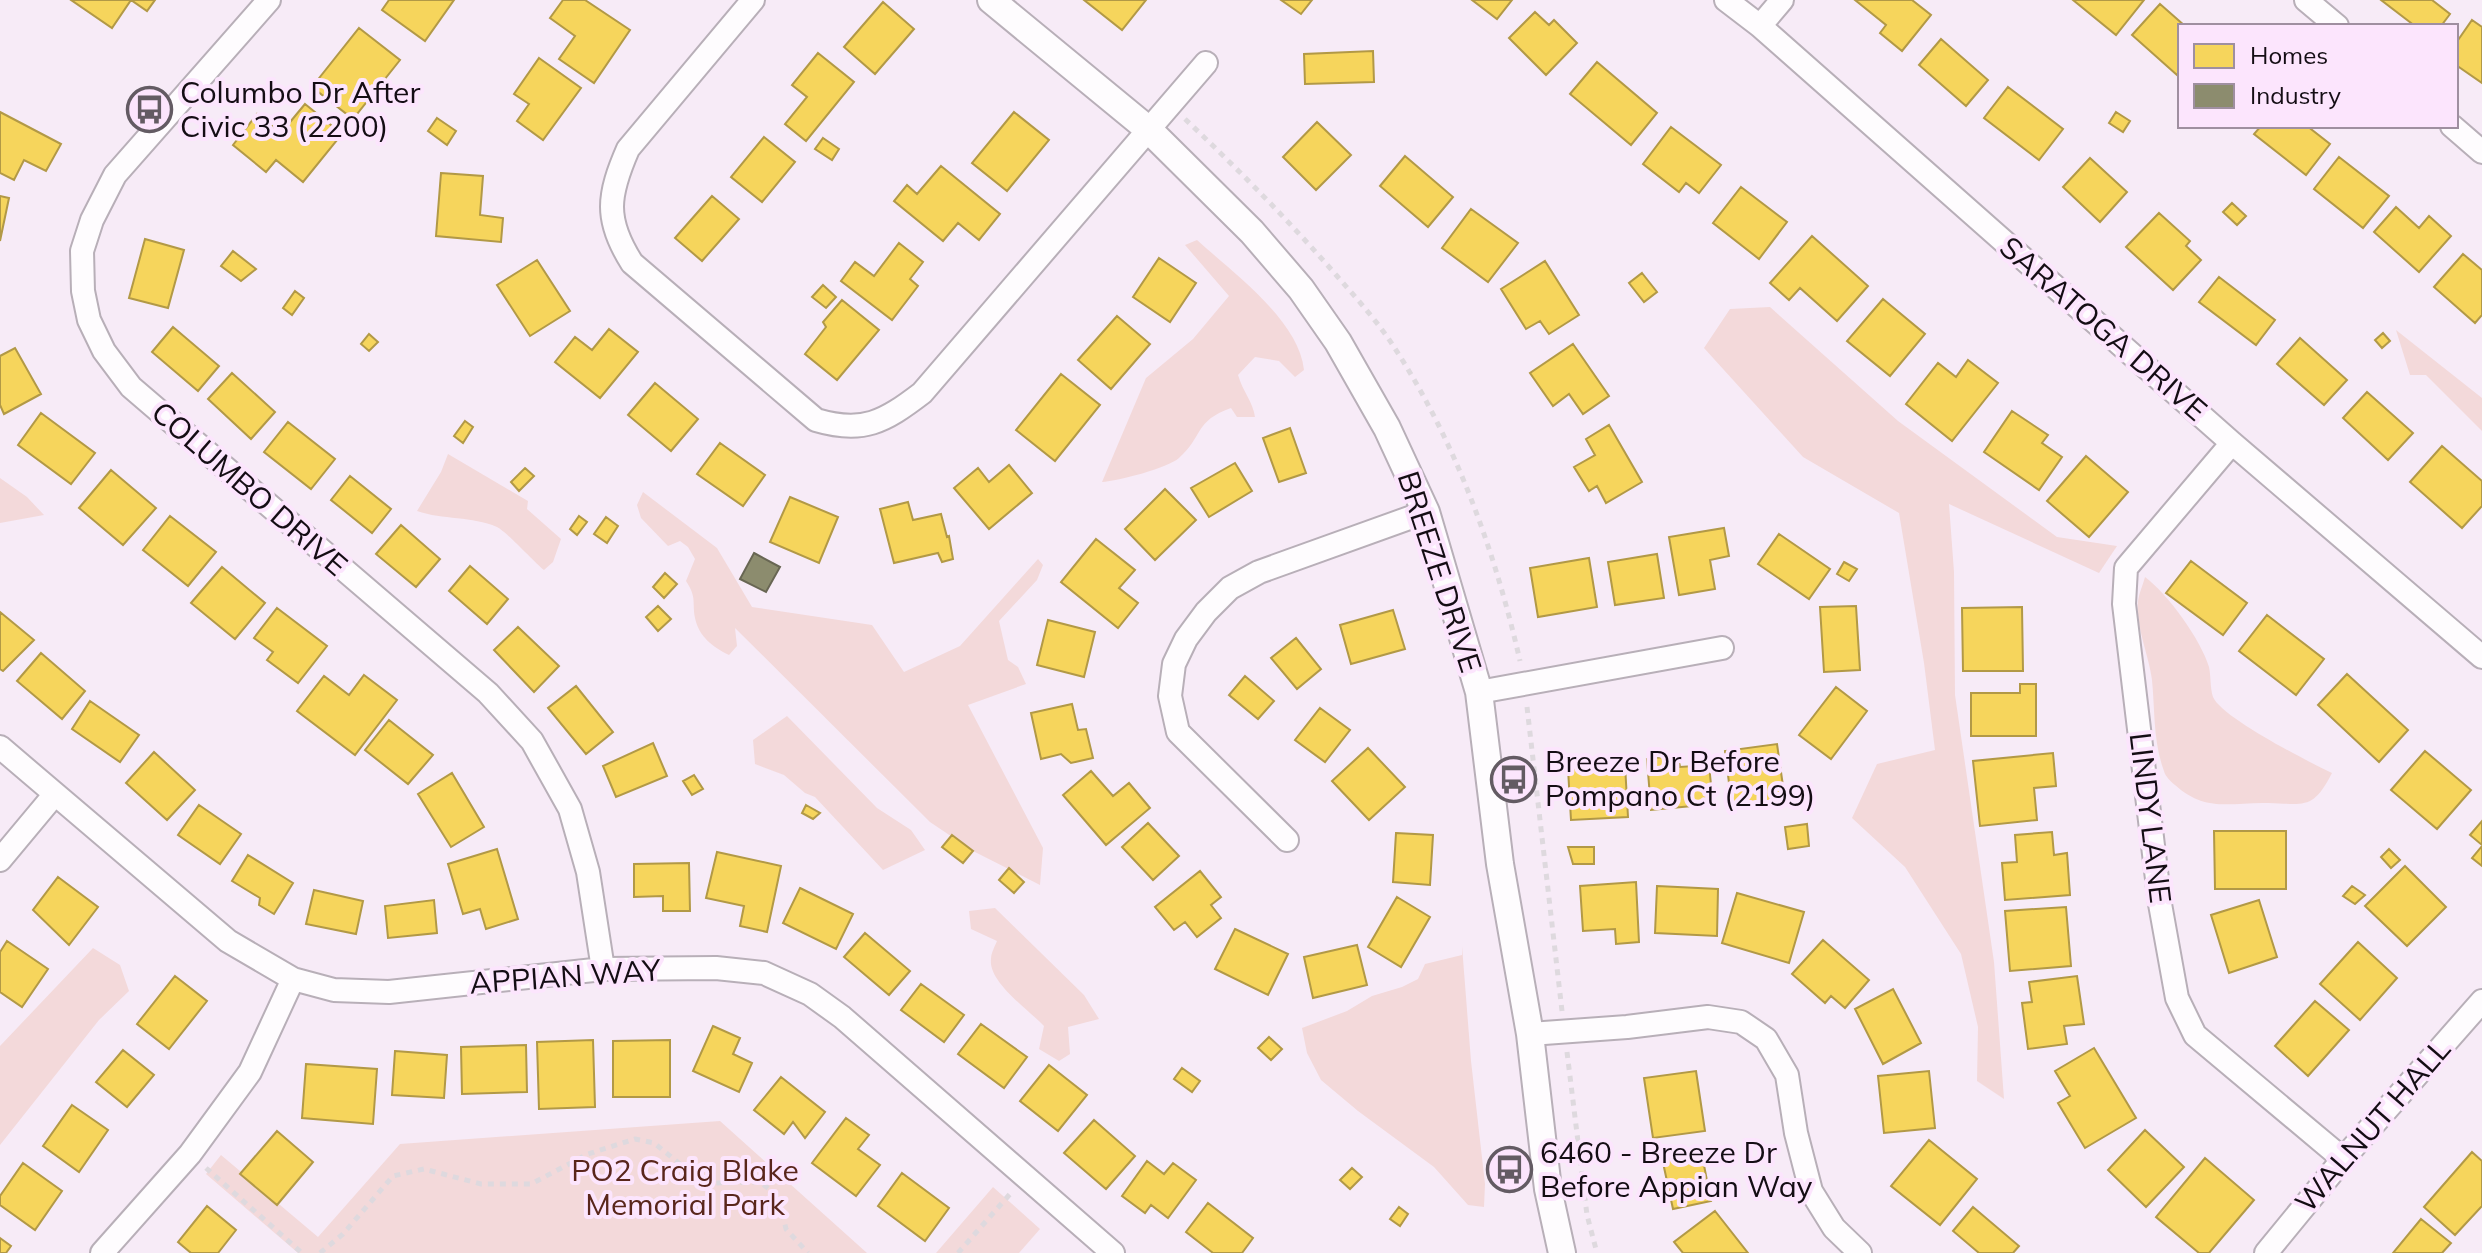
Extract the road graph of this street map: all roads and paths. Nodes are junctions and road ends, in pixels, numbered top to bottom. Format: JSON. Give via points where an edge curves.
{"nodes":[{"id":1,"x":269,"y":0,"type":"edge"},
{"id":2,"x":753,"y":0,"type":"edge"},
{"id":3,"x":991,"y":0,"type":"edge"},
{"id":4,"x":1726,"y":0,"type":"edge"},
{"id":5,"x":1782,"y":0,"type":"edge"},
{"id":6,"x":2306,"y":0,"type":"edge"},
{"id":7,"x":2335,"y":24,"type":"edge"},
{"id":8,"x":1760,"y":26,"type":"junction"},
{"id":9,"x":1206,"y":63,"type":"dead end"},
{"id":10,"x":2454,"y":128,"type":"edge"},
{"id":11,"x":1149,"y":130,"type":"junction"},
{"id":12,"x":2482,"y":152,"type":"edge"},
{"id":13,"x":2232,"y":443,"type":"junction"},
{"id":14,"x":1426,"y":512,"type":"junction"},
{"id":15,"x":1722,"y":648,"type":"dead end"},
{"id":16,"x":2482,"y":657,"type":"edge"},
{"id":17,"x":1479,"y":692,"type":"junction"},
{"id":18,"x":0,"y":747,"type":"edge"},
{"id":19,"x":55,"y":794,"type":"junction"},
{"id":20,"x":1287,"y":840,"type":"dead end"},
{"id":21,"x":0,"y":860,"type":"edge"},
{"id":22,"x":603,"y":969,"type":"junction"},
{"id":23,"x":293,"y":979,"type":"junction"},
{"id":24,"x":2482,"y":1001,"type":"edge"},
{"id":25,"x":1530,"y":1034,"type":"junction"},
{"id":26,"x":190,"y":1154,"type":"junction"},
{"id":27,"x":2343,"y":1159,"type":"junction"},
{"id":28,"x":1026,"y":1177,"type":"junction"},
{"id":29,"x":102,"y":1253,"type":"edge"},
{"id":30,"x":302,"y":1253,"type":"edge"},
{"id":31,"x":320,"y":1253,"type":"edge"},
{"id":32,"x":808,"y":1253,"type":"edge"},
{"id":33,"x":958,"y":1253,"type":"edge"},
{"id":34,"x":1113,"y":1253,"type":"edge"},
{"id":35,"x":1562,"y":1253,"type":"edge"},
{"id":36,"x":1860,"y":1253,"type":"edge"},
{"id":37,"x":2266,"y":1253,"type":"edge"}],
"edges":[{"from":1,"to":22,"type":"street","name":"COLUMBO DRIVE","via":[[115,175],[82,251],[89,320],[131,387],[488,693],[532,741],[570,809],[588,872]]},
{"from":2,"to":11,"type":"street","via":[[628,149],[611,203],[616,239],[632,263],[816,420],[840,427],[870,425],[922,393]]},
{"from":3,"to":11,"type":"street","name":"BREEZE DRIVE"},
{"from":4,"to":8,"type":"street","name":"SARATOGA DRIVE"},
{"from":5,"to":8,"type":"street"},
{"from":6,"to":7,"type":"street"},
{"from":8,"to":13,"type":"street","name":"SARATOGA DRIVE"},
{"from":9,"to":11,"type":"street"},
{"from":10,"to":12,"type":"street"},
{"from":11,"to":14,"type":"street","name":"BREEZE DRIVE","via":[[1301,289],[1387,428]]},
{"from":13,"to":16,"type":"street","name":"SARATOGA DRIVE"},
{"from":13,"to":27,"type":"street","name":"LINDY LANE","via":[[2126,568],[2124,604],[2160,904],[2177,998],[2195,1035]]},
{"from":14,"to":17,"type":"street","name":"BREEZE DRIVE"},
{"from":14,"to":20,"type":"street","via":[[1259,572],[1230,588],[1186,639],[1174,664],[1170,696],[1178,732]]},
{"from":15,"to":17,"type":"street"},
{"from":17,"to":25,"type":"street","name":"BREEZE DRIVE","via":[[1500,864]]},
{"from":18,"to":19,"type":"street","name":"APPIAN WAY"},
{"from":19,"to":21,"type":"street"},
{"from":19,"to":23,"type":"street","name":"APPIAN WAY","via":[[228,941]]},
{"from":22,"to":23,"type":"street","name":"APPIAN WAY","via":[[389,992],[334,990]]},
{"from":22,"to":28,"type":"street","name":"APPIAN WAY","via":[[764,973],[810,994]]},
{"from":23,"to":26,"type":"street","via":[[250,1072]]},
{"from":24,"to":27,"type":"street","name":"WALNUT HALL"},
{"from":25,"to":35,"type":"street","name":"BREEZE DRIVE","via":[[1548,1189]]},
{"from":25,"to":36,"type":"street","via":[[1708,1017],[1741,1022],[1766,1039],[1787,1075],[1811,1191],[1834,1228]]},
{"from":26,"to":29,"type":"street"},
{"from":26,"to":30,"type":"path"},
{"from":27,"to":37,"type":"street","name":"WALNUT HALL"},
{"from":28,"to":33,"type":"path"},
{"from":28,"to":34,"type":"street","name":"APPIAN WAY"},
{"from":31,"to":32,"type":"path","via":[[393,1176],[424,1169],[481,1184],[531,1184],[588,1154],[635,1139],[654,1143],[700,1180],[760,1182],[778,1196],[786,1229]]}]}
